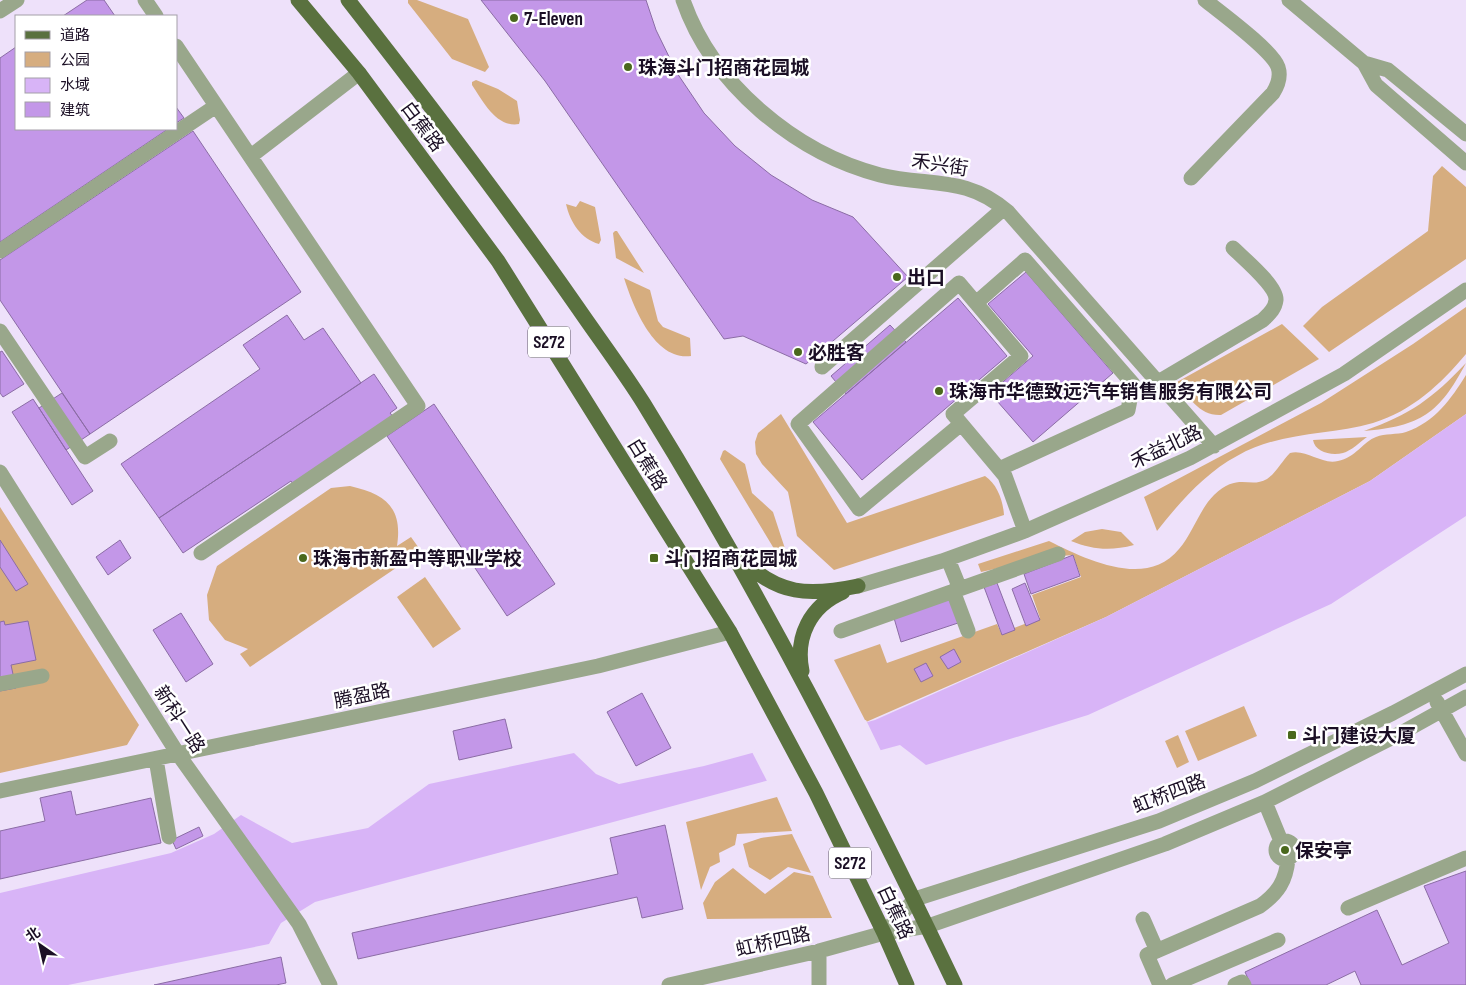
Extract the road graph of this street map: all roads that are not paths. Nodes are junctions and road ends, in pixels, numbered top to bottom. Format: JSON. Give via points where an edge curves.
{"nodes":[{"id":1,"x":17,"y":0,"type":"edge"},
{"id":2,"x":145,"y":0,"type":"edge"},
{"id":3,"x":298,"y":0,"type":"edge"},
{"id":4,"x":348,"y":0,"type":"edge"},
{"id":5,"x":683,"y":0,"type":"edge"},
{"id":6,"x":1205,"y":0,"type":"edge"},
{"id":7,"x":1289,"y":0,"type":"edge"},
{"id":8,"x":0,"y":11,"type":"edge"},
{"id":9,"x":155,"y":15,"type":"edge"},
{"id":10,"x":178,"y":49,"type":"edge"},
{"id":11,"x":1364,"y":63,"type":"junction"},
{"id":12,"x":359,"y":73,"type":"junction"},
{"id":13,"x":216,"y":106,"type":"junction"},
{"id":14,"x":1466,"y":134,"type":"edge"},
{"id":15,"x":251,"y":156,"type":"junction"},
{"id":16,"x":1466,"y":163,"type":"edge"},
{"id":17,"x":1191,"y":178,"type":"dead end"},
{"id":18,"x":1003,"y":209,"type":"junction"},
{"id":19,"x":1233,"y":248,"type":"dead end"},
{"id":20,"x":0,"y":251,"type":"edge"},
{"id":21,"x":1466,"y":290,"type":"edge"},
{"id":22,"x":976,"y":303,"type":"junction"},
{"id":23,"x":0,"y":331,"type":"edge"},
{"id":24,"x":822,"y":368,"type":"dead end"},
{"id":25,"x":1160,"y":381,"type":"dead end"},
{"id":26,"x":961,"y":424,"type":"junction"},
{"id":27,"x":110,"y":441,"type":"dead end"},
{"id":28,"x":1214,"y":446,"type":"junction"},
{"id":29,"x":999,"y":469,"type":"junction"},
{"id":30,"x":0,"y":472,"type":"edge"},
{"id":31,"x":1025,"y":531,"type":"junction"},
{"id":32,"x":726,"y":540,"type":"junction"},
{"id":33,"x":201,"y":553,"type":"dead end"},
{"id":34,"x":1058,"y":554,"type":"dead end"},
{"id":35,"x":948,"y":558,"type":"junction"},
{"id":36,"x":858,"y":586,"type":"junction"},
{"id":37,"x":957,"y":590,"type":"junction"},
{"id":38,"x":840,"y":631,"type":"dead end"},
{"id":39,"x":968,"y":631,"type":"dead end"},
{"id":40,"x":730,"y":632,"type":"junction"},
{"id":41,"x":1466,"y":674,"type":"edge"},
{"id":42,"x":42,"y":676,"type":"dead end"},
{"id":43,"x":0,"y":684,"type":"edge"},
{"id":44,"x":807,"y":686,"type":"junction"},
{"id":45,"x":1432,"y":692,"type":"junction"},
{"id":46,"x":1466,"y":697,"type":"edge"},
{"id":47,"x":1442,"y":710,"type":"junction"},
{"id":48,"x":178,"y":754,"type":"junction"},
{"id":49,"x":1466,"y":754,"type":"edge"},
{"id":50,"x":156,"y":759,"type":"junction"},
{"id":51,"x":0,"y":791,"type":"edge"},
{"id":52,"x":1265,"y":802,"type":"junction"},
{"id":53,"x":169,"y":837,"type":"dead end"},
{"id":54,"x":1466,"y":858,"type":"edge"},
{"id":55,"x":915,"y":899,"type":"junction"},
{"id":56,"x":1348,"y":908,"type":"dead end"},
{"id":57,"x":1143,"y":919,"type":"dead end"},
{"id":58,"x":928,"y":926,"type":"junction"},
{"id":59,"x":884,"y":933,"type":"junction"},
{"id":60,"x":1278,"y":940,"type":"dead end"},
{"id":61,"x":1157,"y":950,"type":"junction"},
{"id":62,"x":819,"y":951,"type":"junction"},
{"id":63,"x":330,"y":985,"type":"edge"},
{"id":64,"x":669,"y":985,"type":"edge"},
{"id":65,"x":819,"y":985,"type":"edge"},
{"id":66,"x":907,"y":985,"type":"edge"},
{"id":67,"x":955,"y":985,"type":"edge"},
{"id":68,"x":1160,"y":985,"type":"edge"},
{"id":69,"x":1172,"y":985,"type":"edge"},
{"id":70,"x":1235,"y":985,"type":"edge"},
{"id":71,"x":1244,"y":985,"type":"edge"}],
"edges":[{"from":1,"to":8,"type":"street"},
{"from":2,"to":9,"type":"street"},
{"from":3,"to":12,"type":"main road","name":"白蕉路","number":"S272"},
{"from":4,"to":32,"type":"main road","name":"白蕉路","number":"S272","via":[[520,225],[642,402]]},
{"from":5,"to":18,"type":"street","name":"禾兴街","via":[[718,64],[739,89],[789,133],[849,165],[880,175],[962,186],[979,192]]},
{"from":6,"to":17,"type":"street","via":[[1269,54],[1278,67],[1280,78],[1273,93]]},
{"from":7,"to":11,"type":"street"},
{"from":10,"to":13,"type":"street"},
{"from":11,"to":14,"type":"street","via":[[1388,70]]},
{"from":11,"to":16,"type":"street","via":[[1376,85]]},
{"from":12,"to":15,"type":"street"},
{"from":12,"to":40,"type":"main road","name":"白蕉路","number":"S272","via":[[498,261]]},
{"from":13,"to":15,"type":"street"},
{"from":13,"to":20,"type":"street"},
{"from":15,"to":33,"type":"street","via":[[418,406]]},
{"from":18,"to":24,"type":"street"},
{"from":18,"to":28,"type":"street","name":"禾兴街"},
{"from":19,"to":25,"type":"street","via":[[1273,290],[1276,300],[1272,311],[1263,320]]},
{"from":21,"to":28,"type":"street","name":"禾益北路","via":[[1344,374]]},
{"from":22,"to":26,"type":"street","via":[[1021,356],[953,414]]},
{"from":22,"to":26,"type":"street","via":[[959,283],[798,424],[859,509]]},
{"from":22,"to":29,"type":"street","via":[[1025,260],[1133,384],[1128,410]]},
{"from":23,"to":27,"type":"street","via":[[84,457]]},
{"from":26,"to":29,"type":"street"},
{"from":28,"to":31,"type":"street","name":"禾益北路"},
{"from":29,"to":31,"type":"street","via":[[1005,476]]},
{"from":30,"to":48,"type":"street","name":"新科一路"},
{"from":31,"to":35,"type":"street","name":"禾益北路"},
{"from":32,"to":36,"type":"main road","via":[[758,575],[779,588],[816,592]]},
{"from":32,"to":44,"type":"main road","name":"白蕉路","number":"S272"},
{"from":34,"to":37,"type":"street"},
{"from":35,"to":36,"type":"street","name":"禾益北路"},
{"from":35,"to":37,"type":"street"},
{"from":36,"to":44,"type":"main road","via":[[824,603],[804,628],[800,659]]},
{"from":37,"to":38,"type":"street"},
{"from":37,"to":39,"type":"street"},
{"from":40,"to":48,"type":"street","name":"腾盈路","via":[[598,666]]},
{"from":40,"to":59,"type":"main road","name":"白蕉路","number":"S272","via":[[816,793]]},
{"from":41,"to":45,"type":"street","name":"虹桥四路"},
{"from":42,"to":43,"type":"street"},
{"from":44,"to":55,"type":"main road","name":"白蕉路","number":"S272"},
{"from":45,"to":47,"type":"street"},
{"from":45,"to":55,"type":"street","name":"虹桥四路","via":[[1255,780],[1159,821]]},
{"from":46,"to":47,"type":"street","name":"虹桥四路"},
{"from":47,"to":49,"type":"street"},
{"from":47,"to":52,"type":"street","name":"虹桥四路"},
{"from":48,"to":50,"type":"street","name":"腾盈路"},
{"from":48,"to":63,"type":"street","name":"新科一路","via":[[299,924]]},
{"from":50,"to":51,"type":"street","name":"腾盈路"},
{"from":50,"to":53,"type":"street"},
{"from":52,"to":58,"type":"street","name":"虹桥四路","via":[[1165,844]]},
{"from":52,"to":61,"type":"street","via":[[1281,841],[1294,846],[1282,886],[1260,906]]},
{"from":54,"to":56,"type":"street"},
{"from":55,"to":58,"type":"main road","name":"白蕉路"},
{"from":55,"to":59,"type":"street","name":"虹桥四路"},
{"from":57,"to":61,"type":"street"},
{"from":58,"to":59,"type":"street","name":"虹桥四路"},
{"from":58,"to":67,"type":"main road","name":"白蕉路"},
{"from":59,"to":62,"type":"street","name":"虹桥四路"},
{"from":59,"to":66,"type":"main road","name":"白蕉路","number":"S272"},
{"from":60,"to":69,"type":"street"},
{"from":61,"to":68,"type":"street","via":[[1147,955]]},
{"from":62,"to":64,"type":"street","name":"虹桥四路"},
{"from":62,"to":65,"type":"street"},
{"from":70,"to":71,"type":"street","via":[[1242,982]]}]}
